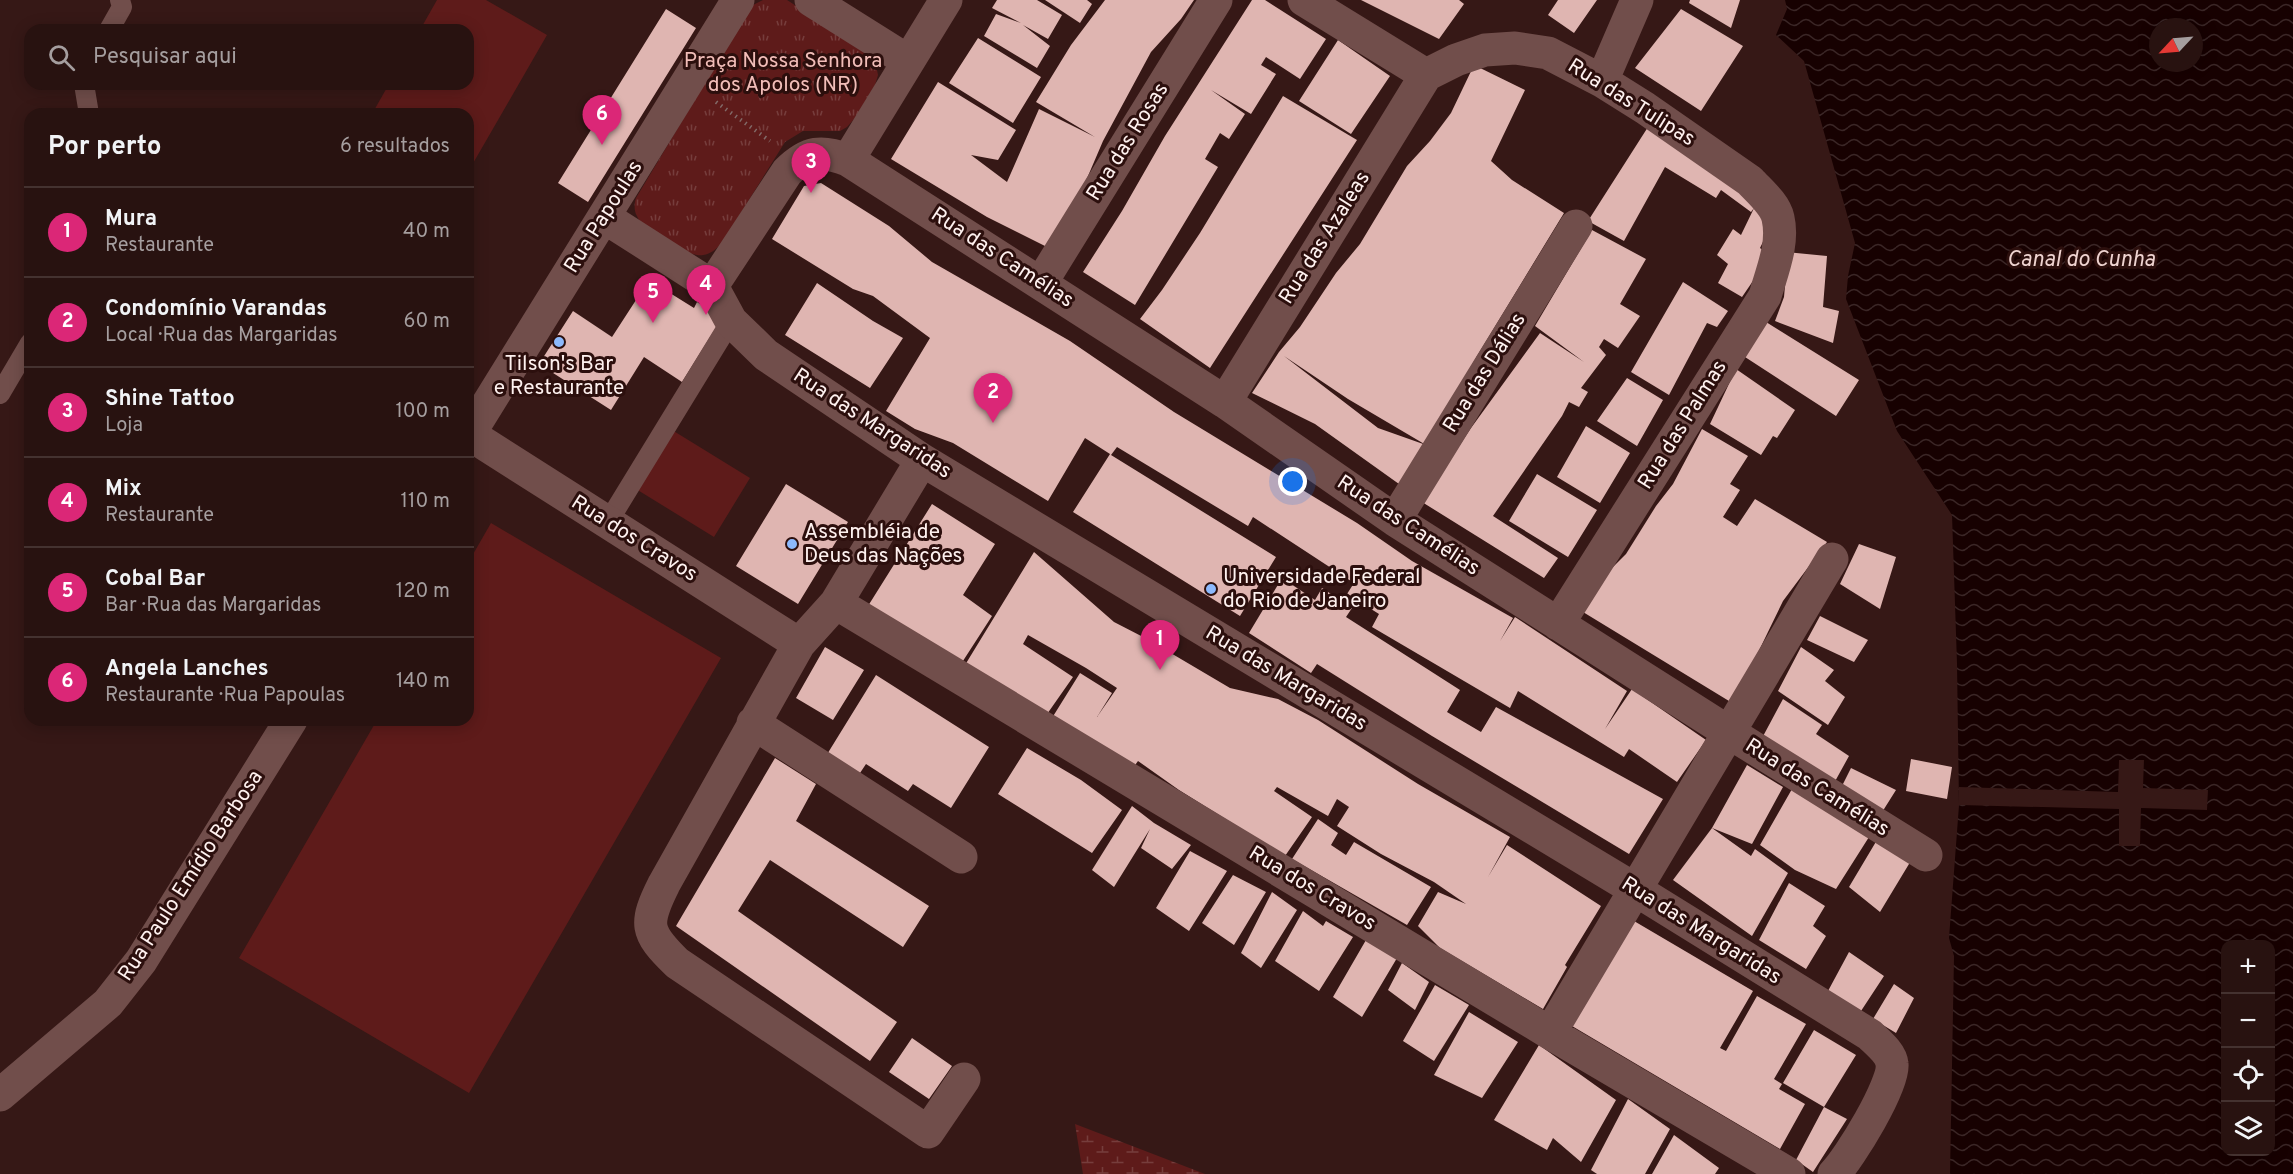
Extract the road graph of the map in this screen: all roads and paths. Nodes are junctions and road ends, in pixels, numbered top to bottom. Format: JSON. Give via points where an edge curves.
{"nodes":[{"id":1,"x":120,"y":0,"type":"edge"},
{"id":2,"x":738,"y":0,"type":"edge"},
{"id":3,"x":811,"y":0,"type":"edge"},
{"id":4,"x":946,"y":0,"type":"edge"},
{"id":5,"x":1216,"y":0,"type":"edge"},
{"id":6,"x":1304,"y":0,"type":"edge"},
{"id":7,"x":1637,"y":0,"type":"edge"},
{"id":8,"x":112,"y":24,"type":"edge"},
{"id":9,"x":908,"y":61,"type":"junction"},
{"id":10,"x":1426,"y":75,"type":"junction"},
{"id":11,"x":688,"y":81,"type":"junction"},
{"id":12,"x":1602,"y":81,"type":"junction"},
{"id":13,"x":85,"y":90,"type":"edge"},
{"id":14,"x":88,"y":108,"type":"edge"},
{"id":15,"x":848,"y":160,"type":"junction"},
{"id":16,"x":798,"y":161,"type":"junction"},
{"id":17,"x":604,"y":217,"type":"junction"},
{"id":18,"x":1778,"y":217,"type":"joint"},
{"id":19,"x":1576,"y":226,"type":"dead end"},
{"id":20,"x":1041,"y":283,"type":"junction"},
{"id":21,"x":712,"y":286,"type":"junction"},
{"id":22,"x":731,"y":321,"type":"junction"},
{"id":23,"x":24,"y":353,"type":"edge"},
{"id":24,"x":0,"y":394,"type":"edge"},
{"id":25,"x":1225,"y":402,"type":"junction"},
{"id":26,"x":474,"y":425,"type":"edge"},
{"id":27,"x":474,"y":439,"type":"edge"},
{"id":28,"x":922,"y":460,"type":"junction"},
{"id":29,"x":1395,"y":520,"type":"junction"},
{"id":30,"x":608,"y":522,"type":"junction"},
{"id":31,"x":1832,"y":559,"type":"dead end"},
{"id":32,"x":836,"y":603,"type":"junction"},
{"id":33,"x":1558,"y":624,"type":"junction"},
{"id":34,"x":799,"y":644,"type":"junction"},
{"id":35,"x":753,"y":723,"type":"junction"},
{"id":36,"x":287,"y":726,"type":"edge"},
{"id":37,"x":1730,"y":734,"type":"junction"},
{"id":38,"x":1926,"y":855,"type":"dead end"},
{"id":39,"x":961,"y":857,"type":"dead end"},
{"id":40,"x":1636,"y":890,"type":"junction"},
{"id":41,"x":1550,"y":1033,"type":"junction"},
{"id":42,"x":963,"y":1079,"type":"dead end"},
{"id":43,"x":0,"y":1095,"type":"edge"},
{"id":44,"x":1789,"y":1174,"type":"edge"},
{"id":45,"x":1834,"y":1174,"type":"edge"}],
"edges":[{"from":1,"to":8,"type":"lane","via":[[122,7]]},
{"from":2,"to":11,"type":"street","name":"Rua Papoulas"},
{"from":3,"to":9,"type":"street"},
{"from":4,"to":9,"type":"street"},
{"from":5,"to":20,"type":"street","name":"Rua das Rosas"},
{"from":6,"to":10,"type":"street"},
{"from":7,"to":12,"type":"street"},
{"from":9,"to":15,"type":"street"},
{"from":10,"to":12,"type":"street","name":"Rua das Tulipas","via":[[1485,50],[1515,48],[1548,53]]},
{"from":10,"to":25,"type":"street","name":"Rua das Azaleas"},
{"from":11,"to":16,"type":"path"},
{"from":11,"to":17,"type":"street","name":"Rua Papoulas"},
{"from":12,"to":18,"type":"street","name":"Rua das Tulipas","via":[[1750,181]]},
{"from":13,"to":14,"type":"lane"},
{"from":15,"to":16,"type":"street","name":"Rua das Camélias","via":[[829,153]]},
{"from":15,"to":20,"type":"street","name":"Rua das Camélias"},
{"from":16,"to":21,"type":"street"},
{"from":17,"to":21,"type":"street","name":"Rua das Margaridas"},
{"from":17,"to":26,"type":"street","name":"Rua Papoulas"},
{"from":18,"to":33,"type":"street","name":"Rua das Palmas","via":[[1779,247],[1765,296]]},
{"from":19,"to":29,"type":"street","name":"Rua das Dálias"},
{"from":20,"to":25,"type":"street","name":"Rua das Camélias"},
{"from":21,"to":22,"type":"street","name":"Rua das Margaridas"},
{"from":22,"to":28,"type":"street","name":"Rua das Margaridas","via":[[766,355]]},
{"from":22,"to":30,"type":"lane"},
{"from":23,"to":24,"type":"lane"},
{"from":25,"to":29,"type":"street","name":"Rua das Camélias"},
{"from":27,"to":30,"type":"street","name":"Rua dos Cravos"},
{"from":28,"to":32,"type":"street"},
{"from":28,"to":40,"type":"street","name":"Rua das Margaridas"},
{"from":29,"to":33,"type":"street","name":"Rua das Camélias"},
{"from":30,"to":34,"type":"street","name":"Rua dos Cravos"},
{"from":31,"to":37,"type":"street"},
{"from":32,"to":34,"type":"street"},
{"from":32,"to":41,"type":"street","name":"Rua dos Cravos"},
{"from":33,"to":37,"type":"street","name":"Rua das Camélias"},
{"from":34,"to":35,"type":"street"},
{"from":35,"to":39,"type":"street"},
{"from":35,"to":42,"type":"street","via":[[651,909],[650,927],[660,946],[677,963],[928,1132]]},
{"from":36,"to":43,"type":"street","name":"Rua Paulo Emídio Barbosa","via":[[141,961],[108,1003]]},
{"from":37,"to":38,"type":"street","name":"Rua das Camélias"},
{"from":37,"to":40,"type":"street"},
{"from":40,"to":41,"type":"street"},
{"from":40,"to":45,"type":"street","name":"Rua das Margaridas","via":[[1870,1035],[1884,1048],[1893,1064],[1889,1083],[1846,1162]]},
{"from":41,"to":44,"type":"street","name":"Rua dos Cravos"}]}
